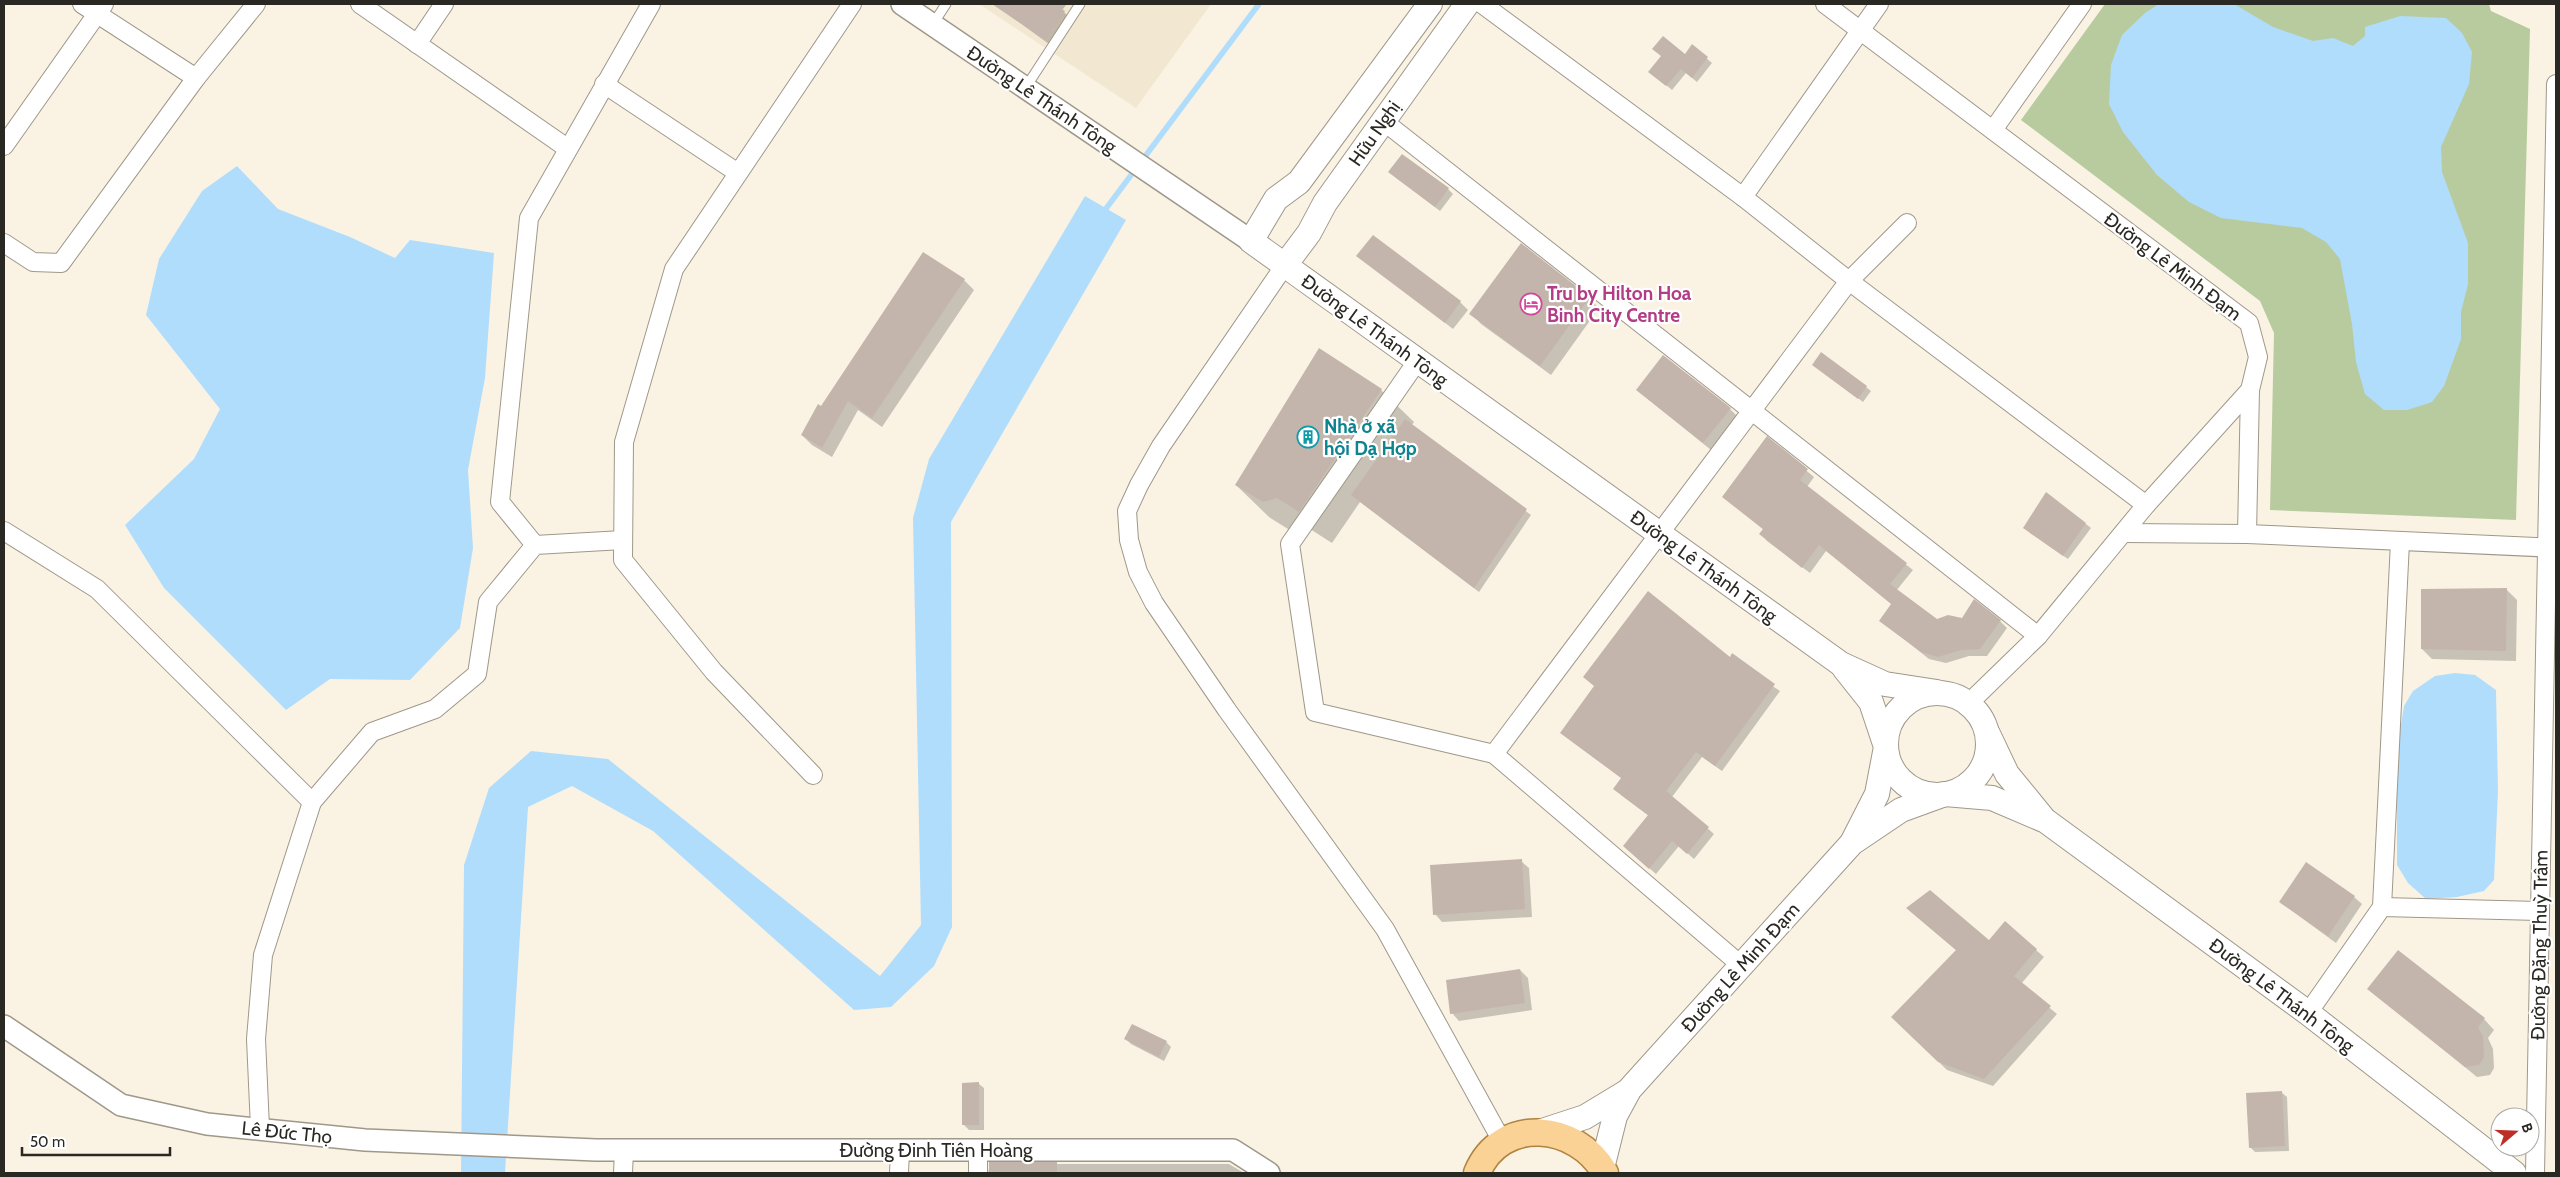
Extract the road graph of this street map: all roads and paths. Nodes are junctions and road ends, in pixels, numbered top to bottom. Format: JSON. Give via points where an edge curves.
{"nodes":[{"id":1,"x":82,"y":4,"type":"edge"},
{"id":2,"x":256,"y":4,"type":"edge"},
{"id":3,"x":360,"y":4,"type":"edge"},
{"id":4,"x":444,"y":4,"type":"edge"},
{"id":5,"x":651,"y":4,"type":"edge"},
{"id":6,"x":852,"y":4,"type":"edge"},
{"id":7,"x":902,"y":4,"type":"edge"},
{"id":8,"x":946,"y":4,"type":"edge"},
{"id":9,"x":1080,"y":4,"type":"edge"},
{"id":10,"x":1430,"y":4,"type":"edge"},
{"id":11,"x":1467,"y":4,"type":"edge"},
{"id":12,"x":1482,"y":4,"type":"edge"},
{"id":13,"x":1826,"y":4,"type":"edge"},
{"id":14,"x":1879,"y":4,"type":"edge"},
{"id":15,"x":2082,"y":4,"type":"edge"},
{"id":16,"x":101,"y":9,"type":"edge"},
{"id":17,"x":933,"y":25,"type":"junction"},
{"id":18,"x":1860,"y":30,"type":"junction"},
{"id":19,"x":417,"y":44,"type":"junction"},
{"id":20,"x":196,"y":78,"type":"junction"},
{"id":21,"x":604,"y":84,"type":"junction"},
{"id":22,"x":2556,"y":84,"type":"edge"},
{"id":23,"x":1026,"y":88,"type":"junction"},
{"id":24,"x":1382,"y":120,"type":"junction"},
{"id":25,"x":1993,"y":130,"type":"junction"},
{"id":26,"x":4,"y":146,"type":"edge"},
{"id":27,"x":567,"y":148,"type":"junction"},
{"id":28,"x":738,"y":173,"type":"junction"},
{"id":29,"x":2555,"y":176,"type":"edge"},
{"id":30,"x":1744,"y":197,"type":"junction"},
{"id":31,"x":1907,"y":223,"type":"dead end"},
{"id":32,"x":1251,"y":241,"type":"junction"},
{"id":33,"x":4,"y":243,"type":"edge"},
{"id":34,"x":1285,"y":265,"type":"junction"},
{"id":35,"x":1850,"y":281,"type":"junction"},
{"id":36,"x":2553,"y":326,"type":"edge"},
{"id":37,"x":1418,"y":360,"type":"junction"},
{"id":38,"x":2250,"y":390,"type":"junction"},
{"id":39,"x":1752,"y":411,"type":"junction"},
{"id":40,"x":2146,"y":505,"type":"junction"},
{"id":41,"x":4,"y":531,"type":"edge"},
{"id":42,"x":2124,"y":533,"type":"junction"},
{"id":43,"x":1660,"y":534,"type":"junction"},
{"id":44,"x":2248,"y":534,"type":"junction"},
{"id":45,"x":623,"y":540,"type":"junction"},
{"id":46,"x":2400,"y":542,"type":"junction"},
{"id":47,"x":535,"y":545,"type":"junction"},
{"id":48,"x":2551,"y":548,"type":"edge"},
{"id":49,"x":2038,"y":636,"type":"junction"},
{"id":50,"x":1842,"y":664,"type":"junction"},
{"id":51,"x":1938,"y":692,"type":"junction"},
{"id":52,"x":1969,"y":704,"type":"junction"},
{"id":53,"x":1987,"y":732,"type":"junction"},
{"id":54,"x":1886,"y":748,"type":"junction"},
{"id":55,"x":1494,"y":754,"type":"junction"},
{"id":56,"x":814,"y":775,"type":"dead end"},
{"id":57,"x":1945,"y":794,"type":"junction"},
{"id":58,"x":312,"y":802,"type":"junction"},
{"id":59,"x":2046,"y":821,"type":"junction"},
{"id":60,"x":1852,"y":843,"type":"junction"},
{"id":61,"x":2382,"y":907,"type":"junction"},
{"id":62,"x":2539,"y":911,"type":"junction"},
{"id":63,"x":1742,"y":966,"type":"junction"},
{"id":64,"x":2308,"y":1014,"type":"junction"},
{"id":65,"x":4,"y":1026,"type":"edge"},
{"id":66,"x":1628,"y":1091,"type":"junction"},
{"id":67,"x":260,"y":1128,"type":"junction"},
{"id":68,"x":1536,"y":1133,"type":"junction"},
{"id":69,"x":1503,"y":1143,"type":"junction"},
{"id":70,"x":596,"y":1150,"type":"joint"},
{"id":71,"x":624,"y":1150,"type":"junction"},
{"id":72,"x":900,"y":1150,"type":"junction"},
{"id":73,"x":978,"y":1150,"type":"junction"},
{"id":74,"x":1603,"y":1171,"type":"edge"},
{"id":75,"x":624,"y":1173,"type":"edge"},
{"id":76,"x":899,"y":1173,"type":"edge"},
{"id":77,"x":978,"y":1173,"type":"edge"},
{"id":78,"x":1269,"y":1173,"type":"edge"},
{"id":79,"x":1477,"y":1173,"type":"edge"},
{"id":80,"x":2514,"y":1173,"type":"edge"},
{"id":81,"x":2535,"y":1173,"type":"edge"}],
"edges":[{"from":1,"to":16,"type":"street"},
{"from":2,"to":20,"type":"street"},
{"from":3,"to":19,"type":"street"},
{"from":4,"to":19,"type":"street"},
{"from":5,"to":21,"type":"street"},
{"from":6,"to":28,"type":"street"},
{"from":7,"to":17,"type":"street","name":"Đường Lê Thánh Tông"},
{"from":8,"to":17,"type":"lane"},
{"from":9,"to":23,"type":"lane"},
{"from":10,"to":32,"type":"main road","name":"Hữu Nghị","via":[[1299,182],[1276,199]]},
{"from":11,"to":24,"type":"main road","name":"Hữu Nghị"},
{"from":12,"to":30,"type":"street"},
{"from":13,"to":18,"type":"street","name":"Đường Lê Minh Đạm"},
{"from":14,"to":18,"type":"street"},
{"from":15,"to":25,"type":"street"},
{"from":16,"to":20,"type":"street"},
{"from":16,"to":26,"type":"street"},
{"from":17,"to":23,"type":"street","name":"Đường Lê Thánh Tông"},
{"from":18,"to":25,"type":"street","name":"Đường Lê Minh Đạm"},
{"from":18,"to":30,"type":"street"},
{"from":19,"to":27,"type":"street"},
{"from":20,"to":33,"type":"street","via":[[61,263],[33,262]]},
{"from":21,"to":27,"type":"street"},
{"from":21,"to":28,"type":"street"},
{"from":22,"to":29,"type":"street","name":"Đường Đặng Thuỳ Trâm"},
{"from":23,"to":32,"type":"street","name":"Đường Lê Thánh Tông"},
{"from":24,"to":34,"type":"main road","name":"Hữu Nghị"},
{"from":24,"to":39,"type":"street"},
{"from":25,"to":38,"type":"street","name":"Đường Lê Minh Đạm","via":[[2249,323],[2258,357]]},
{"from":27,"to":47,"type":"street","via":[[529,218],[500,502]]},
{"from":28,"to":45,"type":"street","via":[[674,269],[624,442]]},
{"from":29,"to":36,"type":"street","name":"Đường Đặng Thuỳ Trâm"},
{"from":30,"to":35,"type":"street"},
{"from":31,"to":35,"type":"street"},
{"from":32,"to":34,"type":"main road","name":"Đường Lê Thánh Tông"},
{"from":34,"to":37,"type":"main road","name":"Đường Lê Thánh Tông"},
{"from":34,"to":69,"type":"street","via":[[1161,446],[1139,484],[1127,511],[1129,540],[1138,572],[1154,603],[1385,929]]},
{"from":35,"to":39,"type":"street"},
{"from":35,"to":40,"type":"street"},
{"from":36,"to":48,"type":"street","name":"Đường Đặng Thuỳ Trâm"},
{"from":37,"to":43,"type":"main road","name":"Đường Lê Thánh Tông"},
{"from":37,"to":55,"type":"street","via":[[1290,544],[1315,712]]},
{"from":38,"to":40,"type":"street","name":"Đường Lê Minh Đạm"},
{"from":38,"to":44,"type":"street"},
{"from":39,"to":43,"type":"street"},
{"from":39,"to":49,"type":"street"},
{"from":40,"to":42,"type":"street","name":"Đường Lê Minh Đạm"},
{"from":41,"to":58,"type":"street","via":[[97,589]]},
{"from":42,"to":44,"type":"street"},
{"from":42,"to":49,"type":"street","name":"Đường Lê Minh Đạm"},
{"from":43,"to":50,"type":"main road","name":"Đường Lê Thánh Tông"},
{"from":43,"to":55,"type":"street"},
{"from":44,"to":46,"type":"street"},
{"from":45,"to":47,"type":"street"},
{"from":45,"to":56,"type":"street","via":[[623,560],[714,672]]},
{"from":46,"to":48,"type":"street"},
{"from":46,"to":61,"type":"street"},
{"from":47,"to":58,"type":"street","via":[[488,602],[477,674],[435,709],[372,732]]},
{"from":48,"to":62,"type":"street","name":"Đường Đặng Thuỳ Trâm"},
{"from":49,"to":52,"type":"street","name":"Đường Lê Minh Đạm"},
{"from":50,"to":51,"type":"main road","name":"Đường Lê Thánh Tông","via":[[1886,684]]},
{"from":50,"to":54,"type":"main road","name":"Đường Lê Thánh Tông","via":[[1871,702]]},
{"from":51,"to":52,"type":"main road","via":[[1954,695]]},
{"from":51,"to":54,"type":"main road","via":[[1906,702],[1894,715],[1887,731]]},
{"from":52,"to":53,"type":"main road","via":[[1980,716]]},
{"from":53,"to":57,"type":"main road","via":[[1988,749],[1984,765],[1961,789]]},
{"from":53,"to":59,"type":"main road","name":"Đường Lê Thánh Tông","via":[[2007,774]]},
{"from":54,"to":57,"type":"main road","via":[[1890,764],[1899,778],[1913,789],[1928,794]]},
{"from":54,"to":60,"type":"main road","via":[[1876,794]]},
{"from":55,"to":63,"type":"street"},
{"from":57,"to":59,"type":"main road","name":"Đường Lê Thánh Tông","via":[[1992,798]]},
{"from":57,"to":60,"type":"main road","via":[[1900,810]]},
{"from":58,"to":67,"type":"street","via":[[263,955],[256,1039]]},
{"from":59,"to":64,"type":"main road","name":"Đường Lê Thánh Tông"},
{"from":60,"to":63,"type":"main road","name":"Đường Lê Minh Đạm"},
{"from":61,"to":62,"type":"street"},
{"from":61,"to":64,"type":"street"},
{"from":62,"to":81,"type":"street","name":"Đường Đặng Thuỳ Trâm"},
{"from":63,"to":66,"type":"main road","name":"Đường Lê Minh Đạm"},
{"from":64,"to":80,"type":"main road","name":"Đường Lê Thánh Tông"},
{"from":65,"to":67,"type":"street","name":"Lê Đức Thọ","via":[[121,1105],[207,1124]]},
{"from":66,"to":68,"type":"main road","name":"Đường Lê Minh Đạm","via":[[1585,1117]]},
{"from":66,"to":74,"type":"main road","name":"Đường Lê Minh Đạm","via":[[1615,1116]]},
{"from":67,"to":70,"type":"street","name":"Lê Đức Thọ","via":[[365,1140]]},
{"from":68,"to":69,"type":"main road"},
{"from":68,"to":74,"type":"main road","via":[[1556,1134],[1574,1141],[1590,1153]]},
{"from":69,"to":79,"type":"main road"},
{"from":70,"to":71,"type":"street","name":"Đường Đinh Tiên Hoàng"},
{"from":71,"to":72,"type":"street","name":"Đường Đinh Tiên Hoàng"},
{"from":71,"to":75,"type":"street"},
{"from":72,"to":73,"type":"street","name":"Đường Đinh Tiên Hoàng"},
{"from":72,"to":76,"type":"street"},
{"from":73,"to":77,"type":"street"},
{"from":73,"to":78,"type":"street","name":"Đường Đinh Tiên Hoàng","via":[[1233,1150]]}]}
